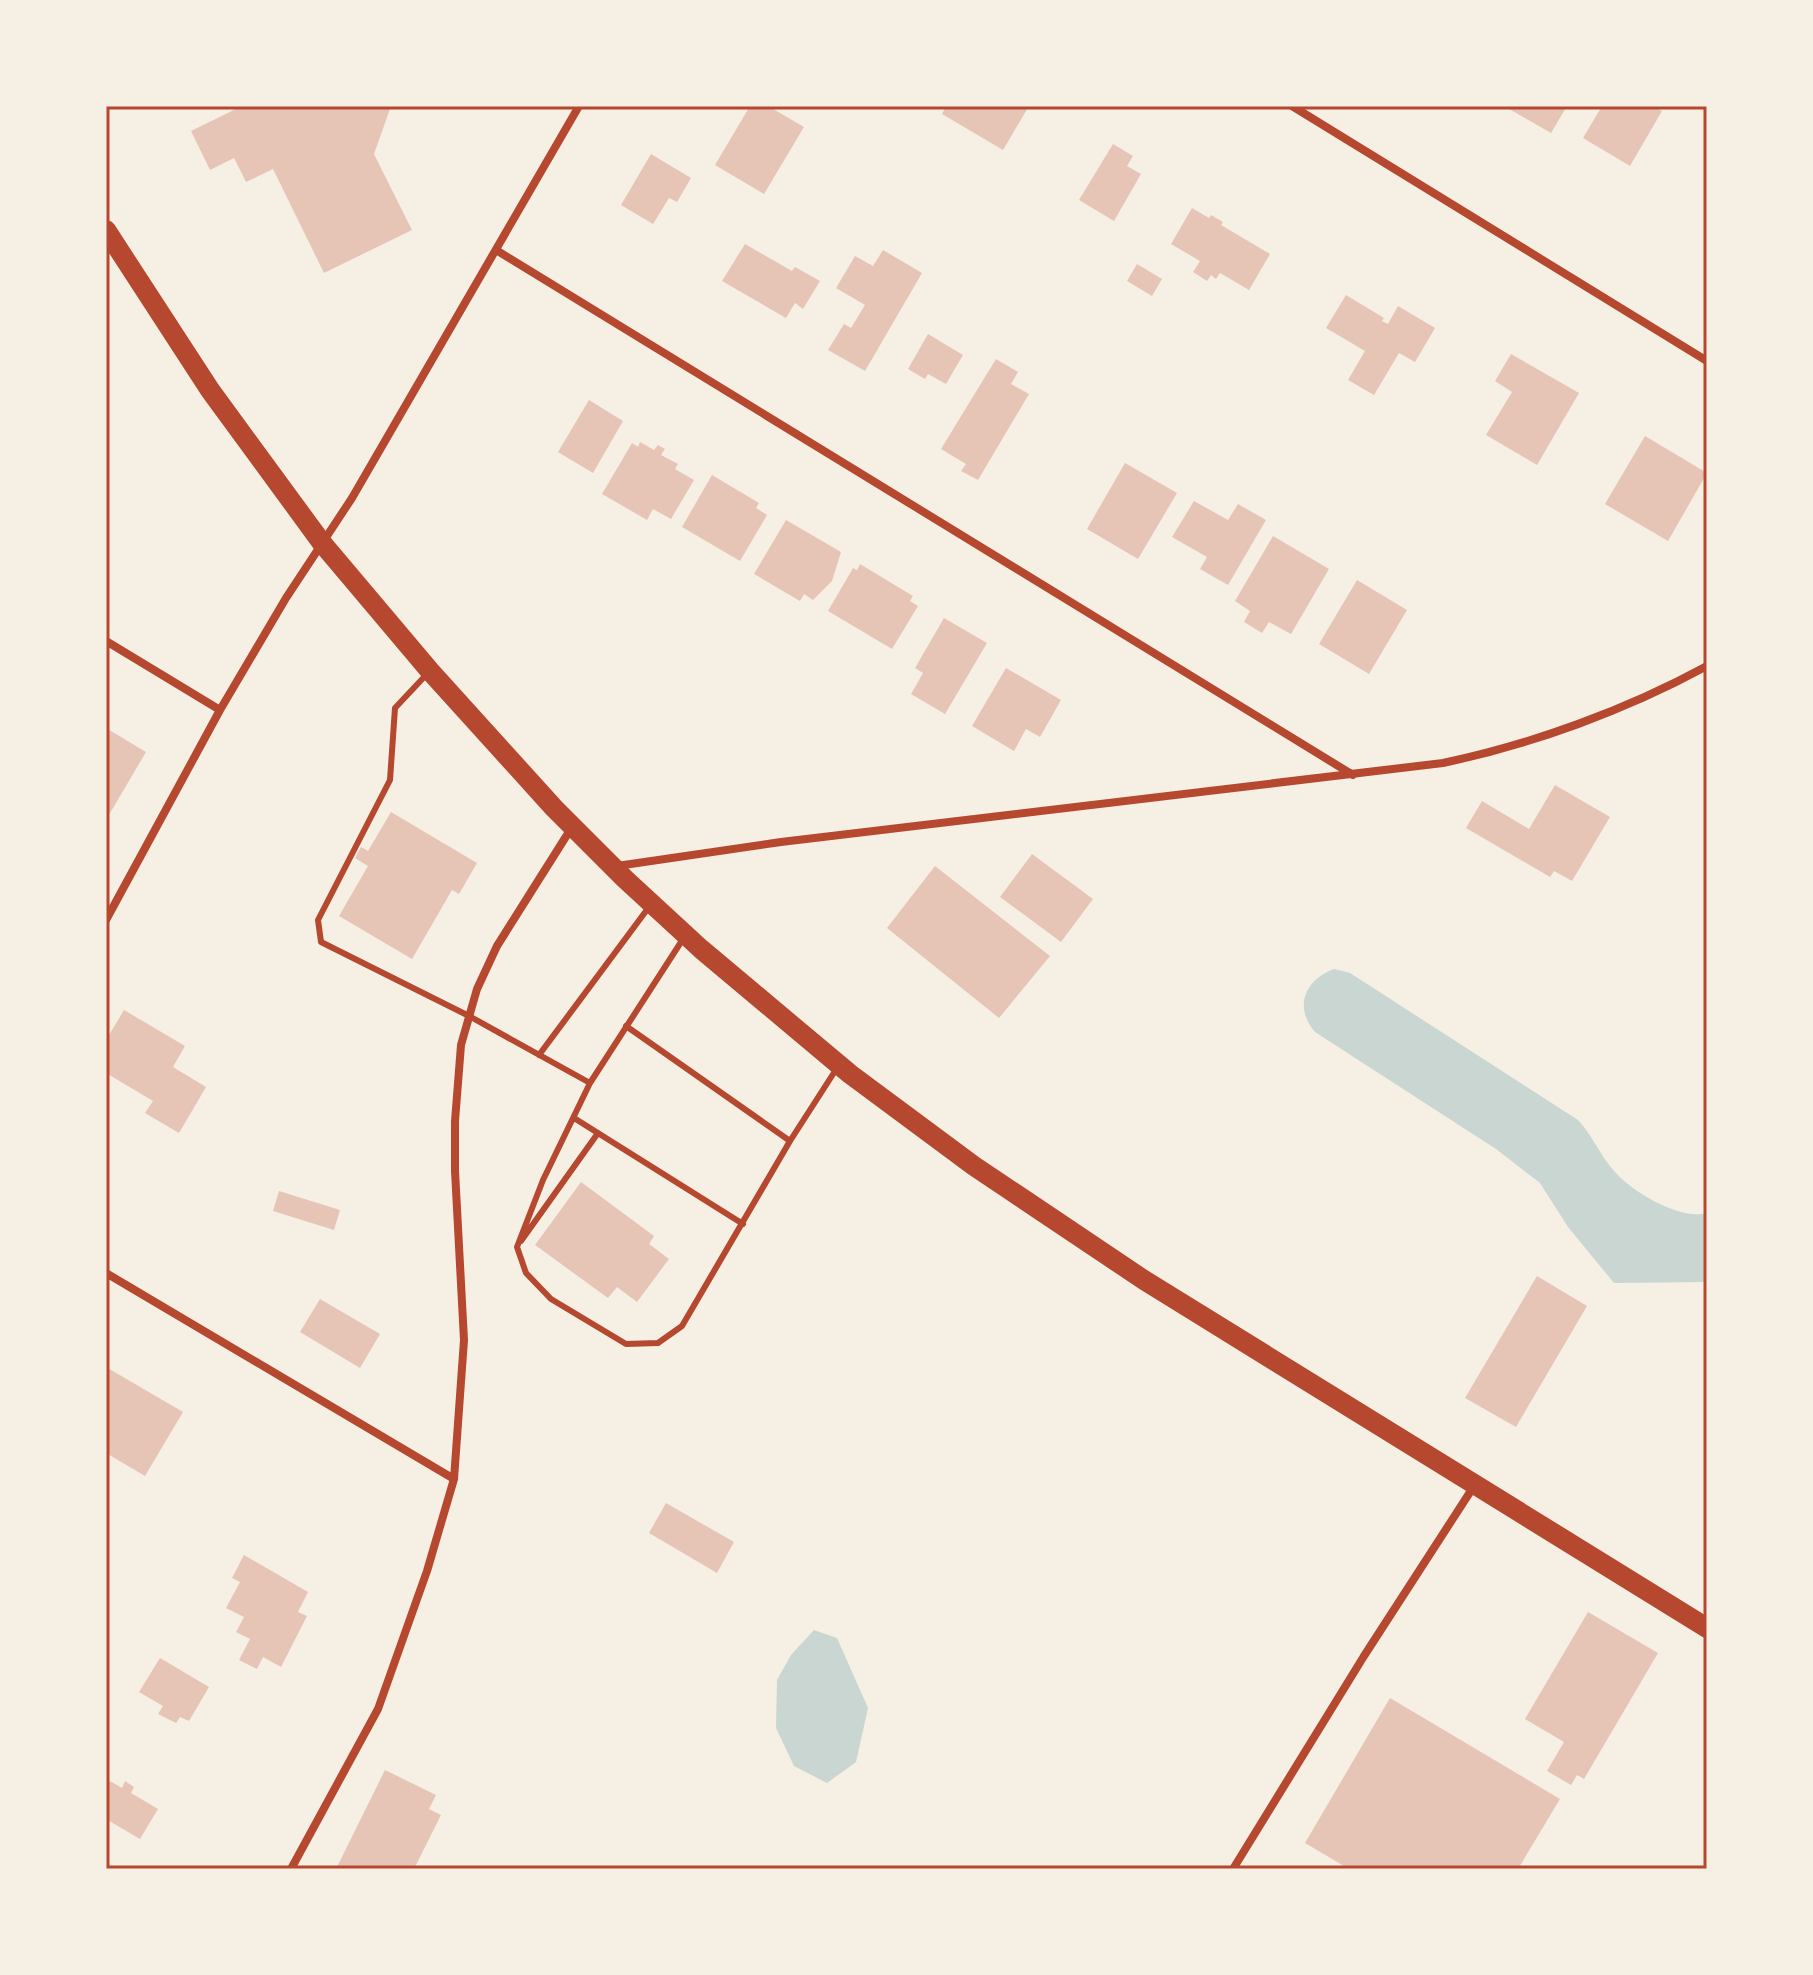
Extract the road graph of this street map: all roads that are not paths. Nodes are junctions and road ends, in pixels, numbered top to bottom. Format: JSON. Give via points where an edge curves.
{"nodes":[{"id":1,"x":579,"y":106,"type":"edge"},
{"id":2,"x":1292,"y":106,"type":"edge"},
{"id":3,"x":106,"y":230,"type":"edge"},
{"id":4,"x":496,"y":250,"type":"junction"},
{"id":5,"x":1707,"y":361,"type":"edge"},
{"id":6,"x":322,"y":543,"type":"junction"},
{"id":7,"x":106,"y":641,"type":"edge"},
{"id":8,"x":1707,"y":666,"type":"edge"},
{"id":9,"x":430,"y":671,"type":"junction"},
{"id":10,"x":220,"y":710,"type":"junction"},
{"id":11,"x":1353,"y":775,"type":"junction"},
{"id":12,"x":572,"y":826,"type":"junction"},
{"id":13,"x":612,"y":867,"type":"junction"},
{"id":14,"x":651,"y":904,"type":"junction"},
{"id":15,"x":106,"y":920,"type":"edge"},
{"id":16,"x":686,"y":935,"type":"junction"},
{"id":17,"x":469,"y":1016,"type":"junction"},
{"id":18,"x":626,"y":1026,"type":"junction"},
{"id":19,"x":539,"y":1055,"type":"junction"},
{"id":20,"x":839,"y":1065,"type":"junction"},
{"id":21,"x":590,"y":1083,"type":"junction"},
{"id":22,"x":574,"y":1118,"type":"junction"},
{"id":23,"x":598,"y":1133,"type":"junction"},
{"id":24,"x":790,"y":1141,"type":"junction"},
{"id":25,"x":743,"y":1224,"type":"junction"},
{"id":26,"x":517,"y":1247,"type":"junction"},
{"id":27,"x":106,"y":1273,"type":"edge"},
{"id":28,"x":454,"y":1479,"type":"junction"},
{"id":29,"x":1475,"y":1485,"type":"junction"},
{"id":30,"x":1707,"y":1628,"type":"edge"},
{"id":31,"x":291,"y":1869,"type":"edge"},
{"id":32,"x":1233,"y":1869,"type":"edge"}],
"edges":[{"from":1,"to":4,"type":"street"},
{"from":2,"to":5,"type":"street"},
{"from":3,"to":6,"type":"main road","via":[[210,390]]},
{"from":4,"to":6,"type":"street"},
{"from":4,"to":11,"type":"street"},
{"from":6,"to":9,"type":"main road"},
{"from":6,"to":10,"type":"street"},
{"from":7,"to":10,"type":"street"},
{"from":8,"to":11,"type":"street","via":[[1520,744],[1443,763]]},
{"from":9,"to":12,"type":"main road"},
{"from":9,"to":17,"type":"lane","via":[[395,708],[390,780],[318,920],[321,942]]},
{"from":10,"to":15,"type":"street"},
{"from":11,"to":13,"type":"street"},
{"from":12,"to":13,"type":"main road"},
{"from":12,"to":17,"type":"street","via":[[497,946]]},
{"from":13,"to":14,"type":"main road"},
{"from":14,"to":16,"type":"main road"},
{"from":14,"to":19,"type":"lane"},
{"from":16,"to":18,"type":"lane"},
{"from":16,"to":20,"type":"main road"},
{"from":17,"to":19,"type":"lane"},
{"from":17,"to":28,"type":"street","via":[[461,1045],[455,1121],[464,1340]]},
{"from":18,"to":21,"type":"lane"},
{"from":18,"to":24,"type":"lane"},
{"from":19,"to":21,"type":"lane"},
{"from":20,"to":24,"type":"lane"},
{"from":20,"to":29,"type":"main road","via":[[930,1135],[1144,1280]]},
{"from":21,"to":22,"type":"lane"},
{"from":22,"to":23,"type":"lane"},
{"from":22,"to":26,"type":"lane"},
{"from":23,"to":25,"type":"lane"},
{"from":23,"to":26,"type":"lane"},
{"from":24,"to":25,"type":"lane"},
{"from":25,"to":26,"type":"lane","via":[[682,1326],[658,1343],[626,1344],[551,1299],[526,1273]]},
{"from":27,"to":28,"type":"street"},
{"from":28,"to":31,"type":"street","via":[[378,1709]]},
{"from":29,"to":30,"type":"main road"},
{"from":29,"to":32,"type":"street"}]}
